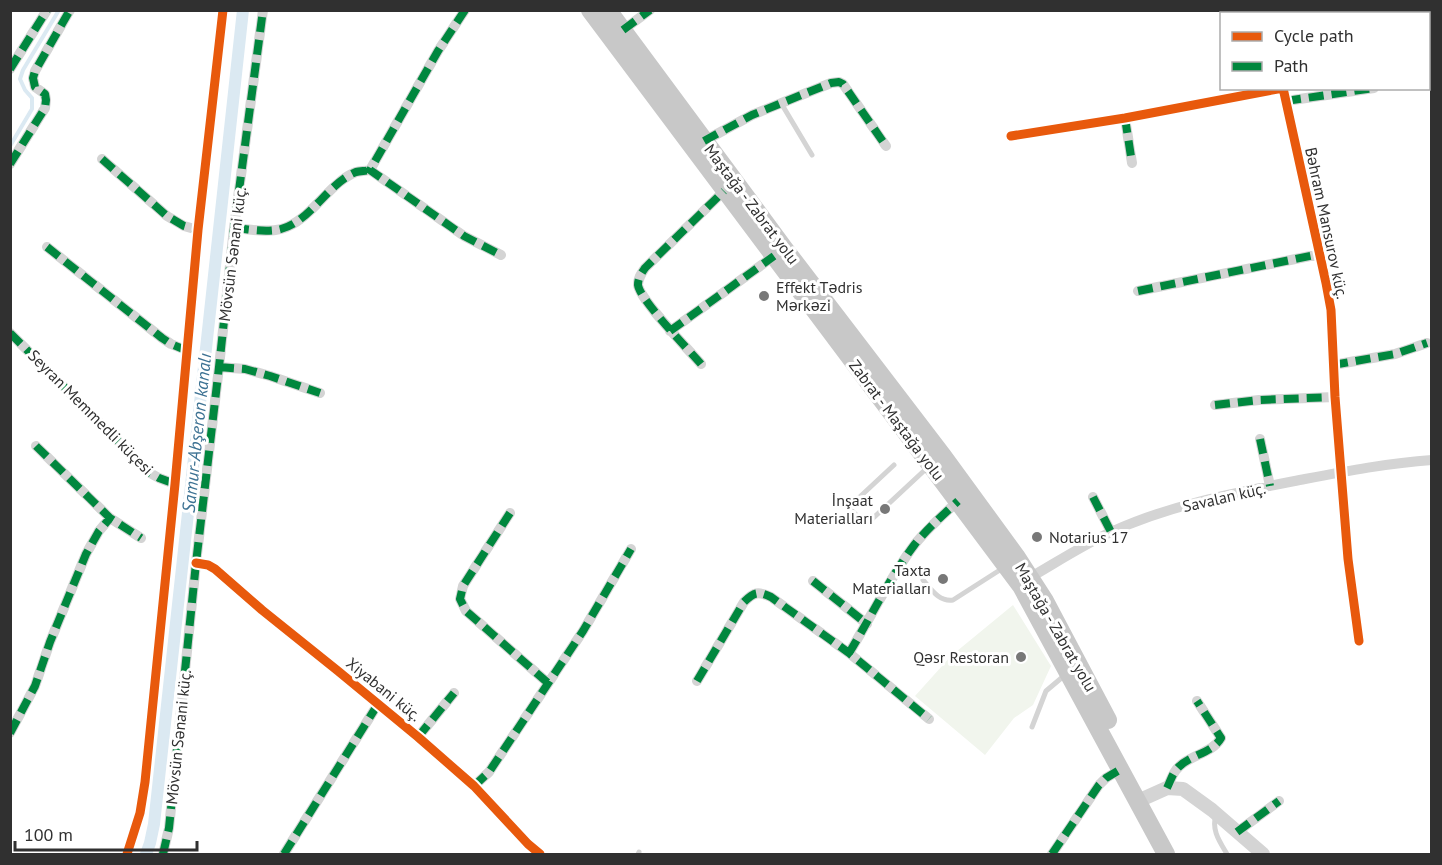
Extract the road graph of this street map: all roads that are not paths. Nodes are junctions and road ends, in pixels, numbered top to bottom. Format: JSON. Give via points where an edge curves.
{"nodes":[{"id":1,"x":47,"y":10,"type":"edge"},
{"id":2,"x":70,"y":10,"type":"edge"},
{"id":3,"x":223,"y":10,"type":"edge"},
{"id":4,"x":263,"y":10,"type":"edge"},
{"id":5,"x":465,"y":10,"type":"edge"},
{"id":6,"x":590,"y":10,"type":"edge"},
{"id":7,"x":608,"y":10,"type":"edge"},
{"id":8,"x":650,"y":10,"type":"edge"},
{"id":9,"x":623,"y":30,"type":"junction"},
{"id":10,"x":10,"y":45,"type":"edge"},
{"id":11,"x":20,"y":54,"type":"junction"},
{"id":12,"x":10,"y":69,"type":"edge"},
{"id":13,"x":1272,"y":90,"type":"edge"},
{"id":14,"x":1283,"y":90,"type":"edge"},
{"id":15,"x":1360,"y":90,"type":"edge"},
{"id":16,"x":1286,"y":101,"type":"junction"},
{"id":17,"x":781,"y":103,"type":"junction"},
{"id":18,"x":1125,"y":118,"type":"junction"},
{"id":19,"x":1011,"y":136,"type":"dead end"},
{"id":20,"x":704,"y":141,"type":"junction"},
{"id":21,"x":886,"y":146,"type":"dead end"},
{"id":22,"x":812,"y":155,"type":"dead end"},
{"id":23,"x":102,"y":159,"type":"dead end"},
{"id":24,"x":1132,"y":163,"type":"dead end"},
{"id":25,"x":10,"y":164,"type":"edge"},
{"id":26,"x":370,"y":170,"type":"junction"},
{"id":27,"x":724,"y":190,"type":"junction"},
{"id":28,"x":234,"y":228,"type":"junction"},
{"id":29,"x":198,"y":230,"type":"junction"},
{"id":30,"x":47,"y":247,"type":"dead end"},
{"id":31,"x":1320,"y":254,"type":"junction"},
{"id":32,"x":501,"y":255,"type":"dead end"},
{"id":33,"x":774,"y":255,"type":"junction"},
{"id":34,"x":1138,"y":291,"type":"dead end"},
{"id":35,"x":670,"y":331,"type":"junction"},
{"id":36,"x":10,"y":333,"type":"edge"},
{"id":37,"x":1426,"y":343,"type":"dead end"},
{"id":38,"x":188,"y":351,"type":"junction"},
{"id":39,"x":701,"y":364,"type":"dead end"},
{"id":40,"x":1333,"y":365,"type":"junction"},
{"id":41,"x":219,"y":367,"type":"junction"},
{"id":42,"x":320,"y":393,"type":"dead end"},
{"id":43,"x":1335,"y":397,"type":"junction"},
{"id":44,"x":1215,"y":405,"type":"dead end"},
{"id":45,"x":1260,"y":439,"type":"dead end"},
{"id":46,"x":36,"y":446,"type":"dead end"},
{"id":47,"x":1431,"y":460,"type":"edge"},
{"id":48,"x":931,"y":464,"type":"junction"},
{"id":49,"x":894,"y":465,"type":"dead end"},
{"id":50,"x":1341,"y":472,"type":"junction"},
{"id":51,"x":175,"y":484,"type":"junction"},
{"id":52,"x":1270,"y":486,"type":"junction"},
{"id":53,"x":1093,"y":497,"type":"dead end"},
{"id":54,"x":958,"y":501,"type":"junction"},
{"id":55,"x":510,"y":513,"type":"dead end"},
{"id":56,"x":110,"y":518,"type":"junction"},
{"id":57,"x":1111,"y":532,"type":"junction"},
{"id":58,"x":141,"y":538,"type":"dead end"},
{"id":59,"x":631,"y":549,"type":"dead end"},
{"id":60,"x":196,"y":563,"type":"junction"},
{"id":61,"x":1007,"y":566,"type":"junction"},
{"id":62,"x":1031,"y":577,"type":"junction"},
{"id":63,"x":923,"y":580,"type":"dead end"},
{"id":64,"x":813,"y":581,"type":"dead end"},
{"id":65,"x":867,"y":624,"type":"junction"},
{"id":66,"x":1359,"y":641,"type":"dead end"},
{"id":67,"x":849,"y":652,"type":"junction"},
{"id":68,"x":1069,"y":672,"type":"junction"},
{"id":69,"x":697,"y":681,"type":"dead end"},
{"id":70,"x":548,"y":683,"type":"junction"},
{"id":71,"x":454,"y":693,"type":"dead end"},
{"id":72,"x":1197,"y":701,"type":"dead end"},
{"id":73,"x":378,"y":704,"type":"junction"},
{"id":74,"x":929,"y":718,"type":"dead end"},
{"id":75,"x":1032,"y":727,"type":"dead end"},
{"id":76,"x":10,"y":733,"type":"edge"},
{"id":77,"x":418,"y":737,"type":"junction"},
{"id":78,"x":1121,"y":769,"type":"junction"},
{"id":79,"x":474,"y":786,"type":"junction"},
{"id":80,"x":1167,"y":788,"type":"junction"},
{"id":81,"x":1143,"y":798,"type":"junction"},
{"id":82,"x":1279,"y":801,"type":"dead end"},
{"id":83,"x":1216,"y":814,"type":"junction"},
{"id":84,"x":1237,"y":832,"type":"junction"},
{"id":85,"x":127,"y":855,"type":"edge"},
{"id":86,"x":163,"y":855,"type":"edge"},
{"id":87,"x":284,"y":855,"type":"edge"},
{"id":88,"x":540,"y":855,"type":"edge"},
{"id":89,"x":1052,"y":855,"type":"edge"},
{"id":90,"x":1166,"y":855,"type":"edge"},
{"id":91,"x":1179,"y":855,"type":"edge"},
{"id":92,"x":1227,"y":855,"type":"edge"},
{"id":93,"x":1263,"y":855,"type":"edge"}],
"edges":[{"from":1,"to":11,"type":"street"},
{"from":2,"to":25,"type":"street","via":[[33,78],[35,87],[45,94],[45,108]]},
{"from":3,"to":29,"type":"street"},
{"from":4,"to":28,"type":"street","name":"Mövsün Sənani küç."},
{"from":5,"to":26,"type":"street"},
{"from":6,"to":27,"type":"main road","name":"Zabrat - Maştağa yolu"},
{"from":7,"to":9,"type":"main road","name":"Maştağa - Zabrat yolu"},
{"from":8,"to":9,"type":"street"},
{"from":9,"to":20,"type":"main road","name":"Maştağa - Zabrat yolu"},
{"from":10,"to":11,"type":"street"},
{"from":11,"to":12,"type":"street"},
{"from":13,"to":18,"type":"street"},
{"from":14,"to":16,"type":"street","name":"Bəhram Mansurov küç."},
{"from":15,"to":16,"type":"street"},
{"from":16,"to":31,"type":"street","name":"Bəhram Mansurov küç."},
{"from":17,"to":20,"type":"street"},
{"from":17,"to":21,"type":"street","via":[[839,82]]},
{"from":17,"to":22,"type":"lane"},
{"from":18,"to":19,"type":"street"},
{"from":18,"to":24,"type":"street"},
{"from":20,"to":62,"type":"main road","name":"Maştağa - Zabrat yolu"},
{"from":23,"to":29,"type":"street","via":[[167,216]]},
{"from":26,"to":28,"type":"street","via":[[343,180],[298,220],[282,229]]},
{"from":26,"to":32,"type":"street","via":[[464,236]]},
{"from":27,"to":33,"type":"main road","name":"Zabrat - Maştağa yolu"},
{"from":27,"to":35,"type":"street","via":[[639,278],[642,296]]},
{"from":28,"to":41,"type":"street","name":"Mövsün Sənani küç."},
{"from":29,"to":38,"type":"street"},
{"from":30,"to":38,"type":"street","via":[[162,338]]},
{"from":31,"to":34,"type":"street"},
{"from":31,"to":40,"type":"street","name":"Bəhram Mansurov küç.","via":[[1330,310]]},
{"from":33,"to":35,"type":"street"},
{"from":33,"to":48,"type":"main road","name":"Zabrat - Maştağa yolu"},
{"from":35,"to":39,"type":"street"},
{"from":36,"to":51,"type":"street","name":"Seyran Memmedli küçesi","via":[[150,473]]},
{"from":37,"to":40,"type":"street","via":[[1395,354]]},
{"from":38,"to":51,"type":"street"},
{"from":40,"to":43,"type":"street","name":"Bəhram Mansurov küç."},
{"from":41,"to":42,"type":"street","via":[[245,369]]},
{"from":41,"to":60,"type":"street","name":"Mövsün Sənani küç."},
{"from":43,"to":44,"type":"street"},
{"from":43,"to":50,"type":"street","name":"Bəhram Mansurov küç."},
{"from":45,"to":52,"type":"street"},
{"from":46,"to":56,"type":"street"},
{"from":47,"to":50,"type":"street","name":"Savalan küç."},
{"from":48,"to":49,"type":"lane","via":[[866,522],[850,506]]},
{"from":48,"to":54,"type":"main road","name":"Zabrat - Maştağa yolu"},
{"from":50,"to":52,"type":"street","name":"Savalan küç."},
{"from":50,"to":66,"type":"street","name":"Bəhram Mansurov küç."},
{"from":51,"to":85,"type":"street","via":[[142,803]]},
{"from":52,"to":57,"type":"street","name":"Savalan küç.","via":[[1200,500]]},
{"from":53,"to":57,"type":"street"},
{"from":54,"to":61,"type":"main road","name":"Zabrat - Maştağa yolu"},
{"from":54,"to":65,"type":"street","via":[[915,545]]},
{"from":55,"to":70,"type":"street","via":[[463,586],[460,598],[466,611]]},
{"from":56,"to":58,"type":"street"},
{"from":56,"to":76,"type":"street","via":[[86,554],[35,686]]},
{"from":57,"to":62,"type":"street","name":"Savalan küç."},
{"from":59,"to":70,"type":"street"},
{"from":60,"to":73,"type":"street","name":"Xiyabani küç.","via":[[215,569]]},
{"from":60,"to":86,"type":"street","name":"Mövsün Sənani küç."},
{"from":61,"to":63,"type":"lane","via":[[953,600],[939,598]]},
{"from":61,"to":68,"type":"main road","name":"Zabrat - Maştağa yolu"},
{"from":62,"to":81,"type":"main road","name":"Maştağa - Zabrat yolu"},
{"from":64,"to":65,"type":"street"},
{"from":65,"to":67,"type":"street"},
{"from":67,"to":69,"type":"street","via":[[771,597],[752,594]]},
{"from":67,"to":74,"type":"street"},
{"from":68,"to":75,"type":"lane","via":[[1046,691]]},
{"from":68,"to":78,"type":"main road","name":"Zabrat - Maştağa yolu"},
{"from":70,"to":79,"type":"street","via":[[489,772]]},
{"from":71,"to":77,"type":"street"},
{"from":72,"to":80,"type":"street","via":[[1221,738],[1176,769]]},
{"from":73,"to":77,"type":"street","name":"Xiyabani küç."},
{"from":73,"to":87,"type":"street"},
{"from":77,"to":79,"type":"street","name":"Xiyabani küç."},
{"from":78,"to":81,"type":"main road","name":"Zabrat - Maştağa yolu"},
{"from":78,"to":89,"type":"street","via":[[1099,785]]},
{"from":79,"to":88,"type":"street","name":"Xiyabani küç."},
{"from":80,"to":81,"type":"street"},
{"from":80,"to":83,"type":"street","via":[[1183,789]]},
{"from":81,"to":90,"type":"main road","name":"Zabrat - Maştağa yolu"},
{"from":81,"to":91,"type":"main road","name":"Maştağa - Zabrat yolu"},
{"from":82,"to":84,"type":"street"},
{"from":83,"to":84,"type":"street"},
{"from":83,"to":92,"type":"lane","via":[[1215,832]]},
{"from":84,"to":93,"type":"street"}]}
